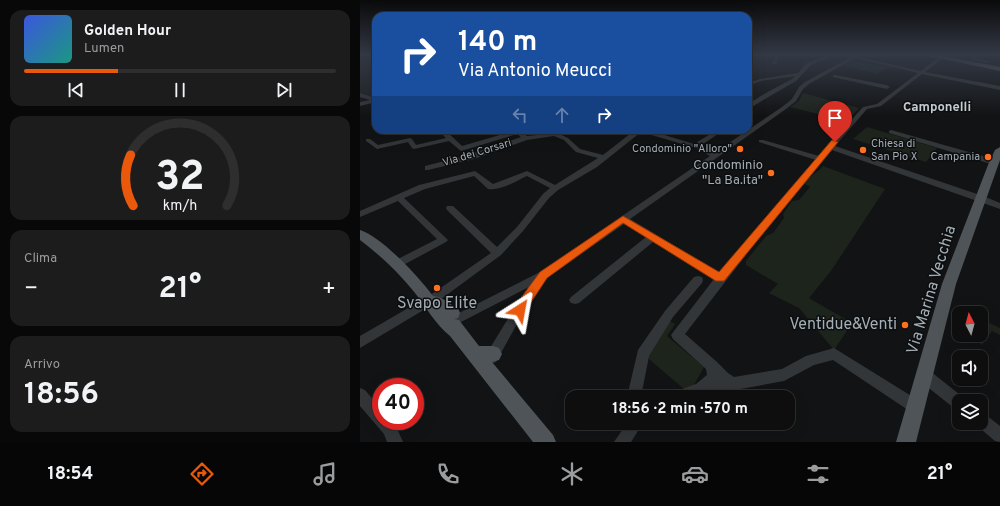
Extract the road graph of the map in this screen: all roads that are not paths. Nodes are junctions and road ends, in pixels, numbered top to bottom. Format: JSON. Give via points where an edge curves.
{"nodes":[{"id":1,"x":798,"y":74,"type":"edge"},
{"id":2,"x":794,"y":75,"type":"edge"},
{"id":3,"x":822,"y":75,"type":"edge"},
{"id":4,"x":919,"y":75,"type":"edge"},
{"id":5,"x":930,"y":75,"type":"edge"},
{"id":6,"x":835,"y":76,"type":"dead end"},
{"id":7,"x":791,"y":81,"type":"junction"},
{"id":8,"x":752,"y":83,"type":"edge"},
{"id":9,"x":805,"y":84,"type":"junction"},
{"id":10,"x":887,"y":87,"type":"dead end"},
{"id":11,"x":1000,"y":88,"type":"edge"},
{"id":12,"x":360,"y":95,"type":"edge"},
{"id":13,"x":372,"y":99,"type":"edge"},
{"id":14,"x":372,"y":101,"type":"edge"},
{"id":15,"x":360,"y":104,"type":"edge"},
{"id":16,"x":752,"y":104,"type":"edge"},
{"id":17,"x":752,"y":130,"type":"edge"},
{"id":18,"x":891,"y":132,"type":"dead end"},
{"id":19,"x":445,"y":134,"type":"edge"},
{"id":20,"x":507,"y":134,"type":"edge"},
{"id":21,"x":520,"y":134,"type":"edge"},
{"id":22,"x":543,"y":134,"type":"edge"},
{"id":23,"x":555,"y":134,"type":"edge"},
{"id":24,"x":635,"y":134,"type":"edge"},
{"id":25,"x":654,"y":134,"type":"edge"},
{"id":26,"x":714,"y":134,"type":"edge"},
{"id":27,"x":746,"y":134,"type":"edge"},
{"id":28,"x":526,"y":138,"type":"junction"},
{"id":29,"x":368,"y":140,"type":"dead end"},
{"id":30,"x":451,"y":140,"type":"junction"},
{"id":31,"x":761,"y":141,"type":"dead end"},
{"id":32,"x":695,"y":146,"type":"junction"},
{"id":33,"x":831,"y":147,"type":"junction"},
{"id":34,"x":715,"y":156,"type":"junction"},
{"id":35,"x":997,"y":156,"type":"edge"},
{"id":36,"x":603,"y":158,"type":"junction"},
{"id":37,"x":820,"y":159,"type":"junction"},
{"id":38,"x":428,"y":168,"type":"dead end"},
{"id":39,"x":555,"y":188,"type":"junction"},
{"id":40,"x":396,"y":198,"type":"junction"},
{"id":41,"x":980,"y":198,"type":"junction"},
{"id":42,"x":1000,"y":206,"type":"edge"},
{"id":43,"x":450,"y":208,"type":"dead end"},
{"id":44,"x":360,"y":214,"type":"edge"},
{"id":45,"x":623,"y":219,"type":"junction"},
{"id":46,"x":360,"y":234,"type":"edge"},
{"id":47,"x":654,"y":238,"type":"junction"},
{"id":48,"x":497,"y":252,"type":"junction"},
{"id":49,"x":396,"y":265,"type":"junction"},
{"id":50,"x":544,"y":275,"type":"junction"},
{"id":51,"x":720,"y":278,"type":"junction"},
{"id":52,"x":698,"y":280,"type":"dead end"},
{"id":53,"x":505,"y":295,"type":"junction"},
{"id":54,"x":427,"y":297,"type":"junction"},
{"id":55,"x":576,"y":300,"type":"dead end"},
{"id":56,"x":520,"y":310,"type":"junction"},
{"id":57,"x":454,"y":323,"type":"junction"},
{"id":58,"x":362,"y":342,"type":"edge"},
{"id":59,"x":484,"y":358,"type":"junction"},
{"id":60,"x":712,"y":366,"type":"junction"},
{"id":61,"x":925,"y":376,"type":"junction"},
{"id":62,"x":734,"y":384,"type":"junction"},
{"id":63,"x":700,"y":389,"type":"joint"},
{"id":64,"x":635,"y":390,"type":"edge"},
{"id":65,"x":360,"y":395,"type":"edge"},
{"id":66,"x":952,"y":397,"type":"edge"},
{"id":67,"x":916,"y":407,"type":"junction"},
{"id":68,"x":372,"y":409,"type":"edge"},
{"id":69,"x":988,"y":426,"type":"edge"},
{"id":70,"x":390,"y":430,"type":"edge"},
{"id":71,"x":629,"y":430,"type":"edge"},
{"id":72,"x":1000,"y":436,"type":"edge"},
{"id":73,"x":395,"y":442,"type":"edge"},
{"id":74,"x":546,"y":442,"type":"edge"},
{"id":75,"x":622,"y":442,"type":"edge"},
{"id":76,"x":906,"y":442,"type":"edge"}],
"edges":[{"from":1,"to":7,"type":"street"},
{"from":2,"to":8,"type":"street"},
{"from":3,"to":9,"type":"street"},
{"from":4,"to":33,"type":"street","via":[[879,105],[865,108]]},
{"from":5,"to":11,"type":"street"},
{"from":6,"to":10,"type":"street"},
{"from":7,"to":9,"type":"street"},
{"from":7,"to":16,"type":"street"},
{"from":9,"to":17,"type":"street","via":[[794,100]]},
{"from":12,"to":13,"type":"street"},
{"from":14,"to":15,"type":"street"},
{"from":18,"to":35,"type":"street"},
{"from":19,"to":30,"type":"street","name":"Via dei Corsari"},
{"from":20,"to":30,"type":"street","name":"Via dei Corsari","via":[[461,149]]},
{"from":21,"to":28,"type":"street","name":"Via dei Corsari"},
{"from":22,"to":28,"type":"street","name":"Via dei Corsari"},
{"from":23,"to":36,"type":"street","name":"Via dei Corsari","via":[[566,139],[578,151]]},
{"from":24,"to":36,"type":"street"},
{"from":25,"to":32,"type":"street"},
{"from":26,"to":32,"type":"street"},
{"from":27,"to":34,"type":"street"},
{"from":28,"to":38,"type":"street","name":"Via dei Corsari"},
{"from":29,"to":30,"type":"street","name":"Via dei Corsari","via":[[377,147],[410,140],[415,147]]},
{"from":31,"to":37,"type":"street"},
{"from":32,"to":34,"type":"street"},
{"from":33,"to":37,"type":"street"},
{"from":33,"to":41,"type":"street"},
{"from":34,"to":45,"type":"street"},
{"from":35,"to":41,"type":"main road","name":"Via Marina Vecchia"},
{"from":36,"to":39,"type":"street"},
{"from":37,"to":51,"type":"street"},
{"from":39,"to":40,"type":"street","via":[[527,173],[491,187],[475,173],[422,187]]},
{"from":39,"to":48,"type":"street"},
{"from":40,"to":44,"type":"street"},
{"from":40,"to":49,"type":"street","via":[[400,198],[443,240]]},
{"from":41,"to":42,"type":"street"},
{"from":41,"to":61,"type":"main road","name":"Via Marina Vecchia","via":[[949,284]]},
{"from":43,"to":48,"type":"street"},
{"from":45,"to":47,"type":"street"},
{"from":45,"to":50,"type":"street"},
{"from":46,"to":49,"type":"main road"},
{"from":47,"to":51,"type":"street"},
{"from":47,"to":55,"type":"street"},
{"from":48,"to":54,"type":"street"},
{"from":49,"to":54,"type":"main road"},
{"from":50,"to":53,"type":"street"},
{"from":50,"to":56,"type":"street"},
{"from":51,"to":60,"type":"street","via":[[677,335]]},
{"from":52,"to":64,"type":"street","via":[[669,314],[643,354]]},
{"from":53,"to":56,"type":"street","via":[[518,298]]},
{"from":53,"to":57,"type":"street"},
{"from":54,"to":57,"type":"main road","via":[[446,324]]},
{"from":54,"to":58,"type":"street"},
{"from":56,"to":59,"type":"street"},
{"from":57,"to":59,"type":"main road"},
{"from":59,"to":74,"type":"main road"},
{"from":60,"to":62,"type":"street","via":[[723,378]]},
{"from":60,"to":63,"type":"street","via":[[714,376]]},
{"from":61,"to":66,"type":"street"},
{"from":61,"to":67,"type":"main road","name":"Via Marina Vecchia"},
{"from":62,"to":63,"type":"street"},
{"from":62,"to":67,"type":"street","via":[[784,375],[811,360],[834,354]]},
{"from":65,"to":68,"type":"street"},
{"from":67,"to":76,"type":"main road","name":"Via Marina Vecchia"},
{"from":69,"to":72,"type":"street"},
{"from":70,"to":73,"type":"street"},
{"from":71,"to":75,"type":"street"}]}
